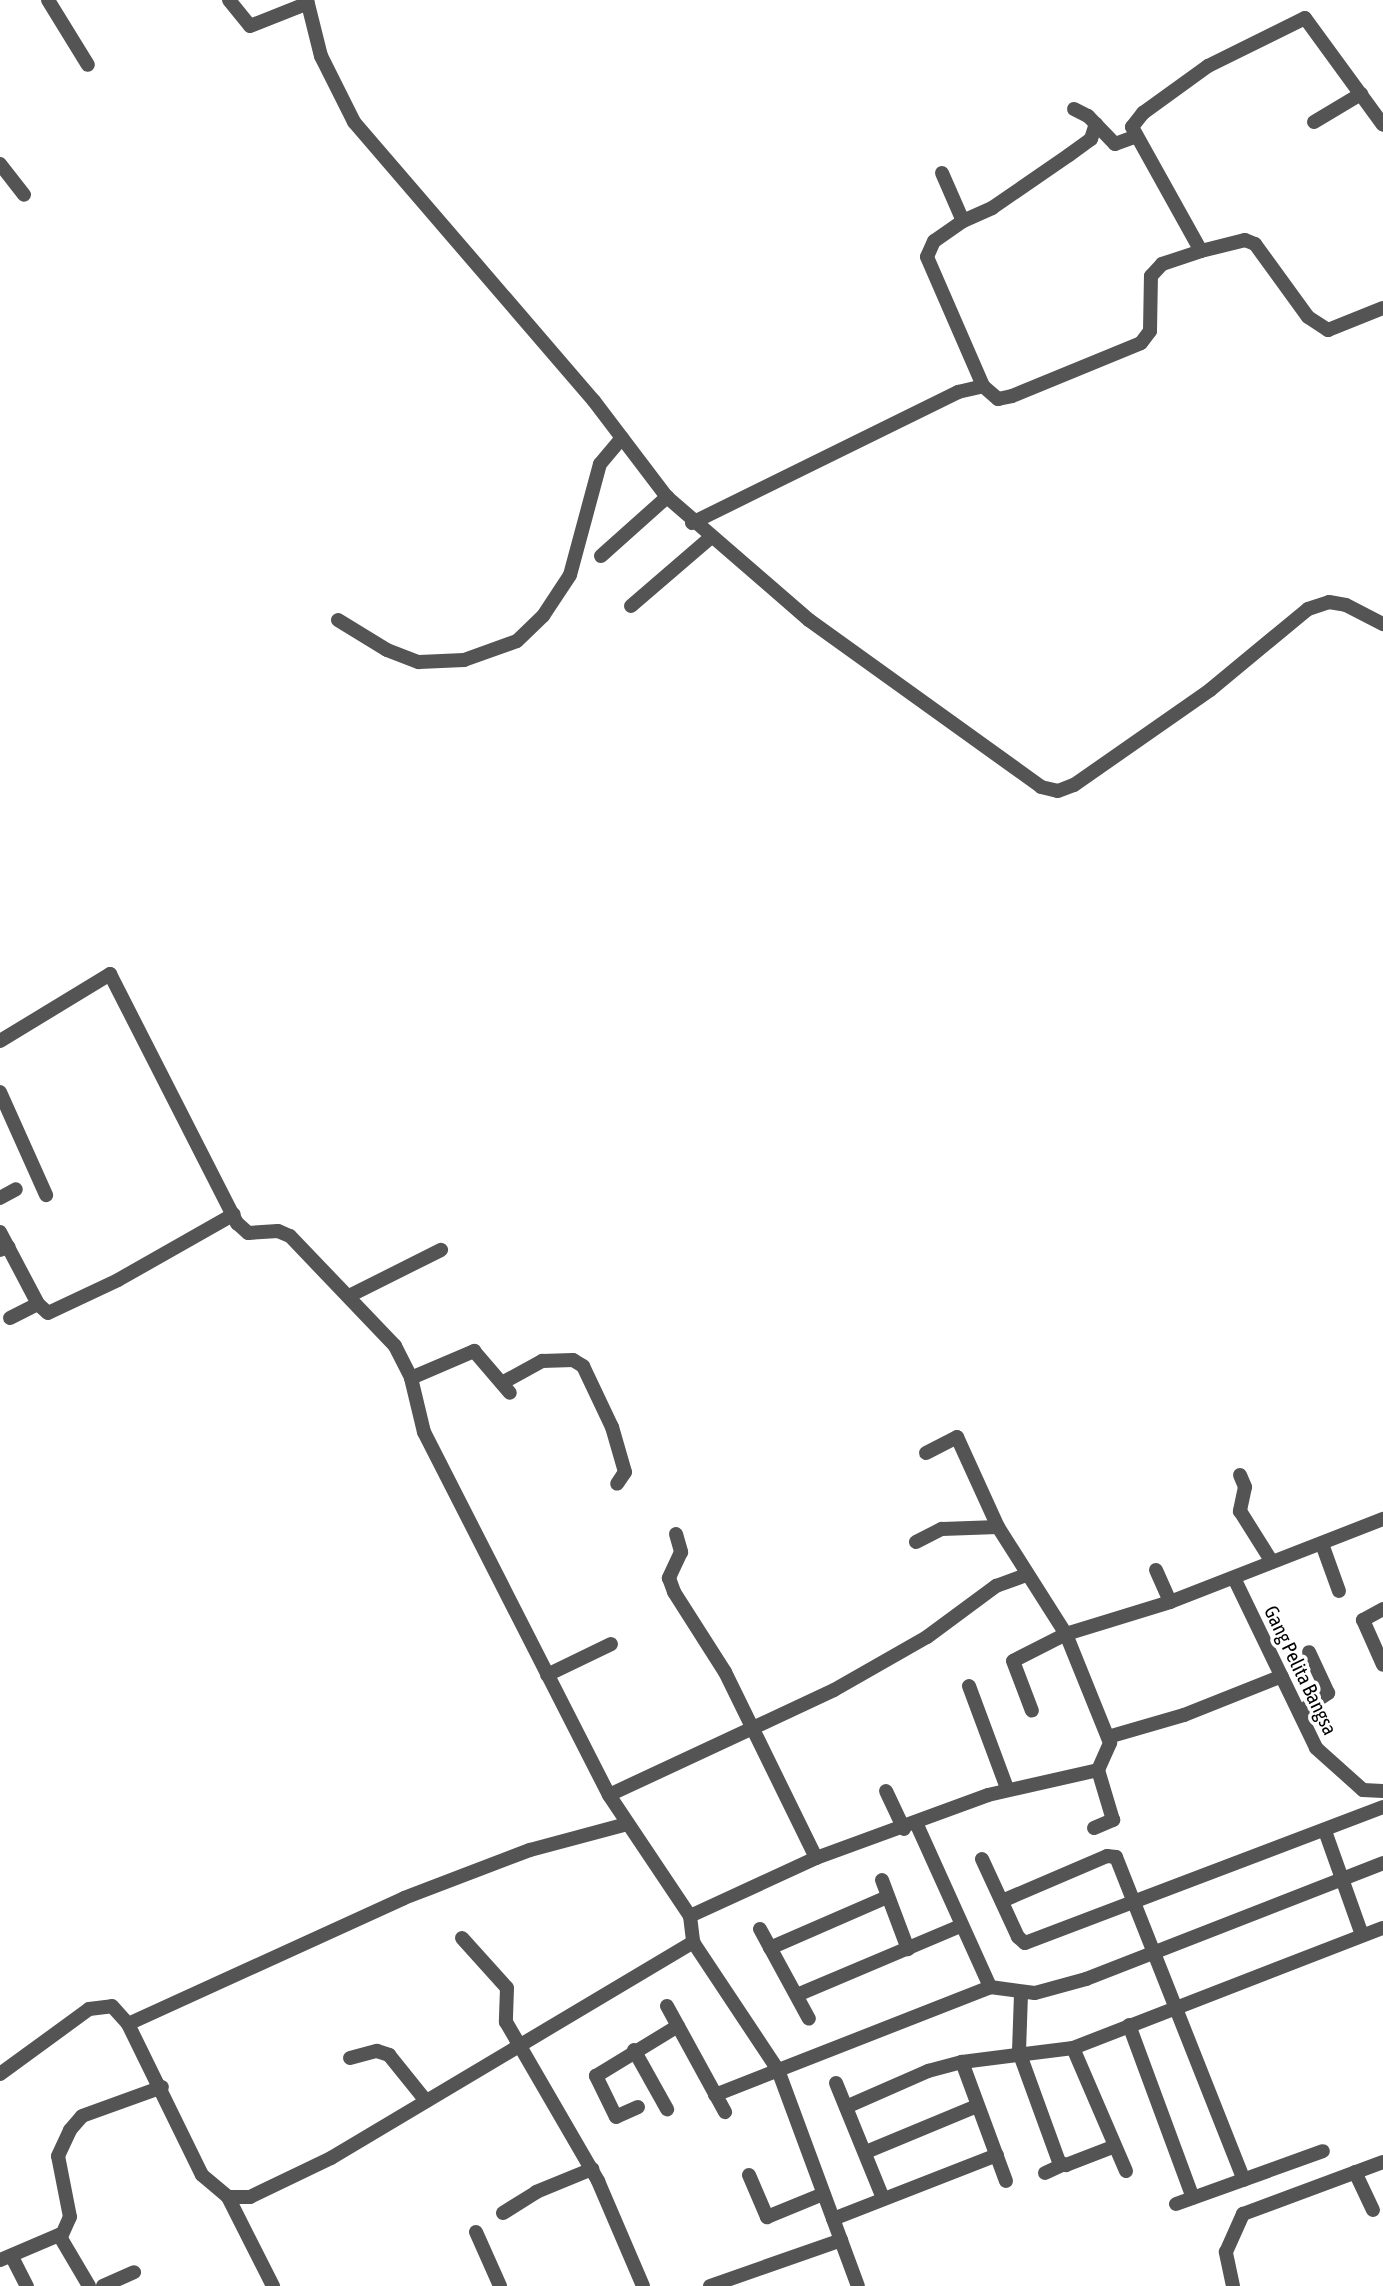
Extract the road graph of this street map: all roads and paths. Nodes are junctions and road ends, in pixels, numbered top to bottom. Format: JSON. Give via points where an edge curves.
{"nodes":[{"id":1,"x":48,"y":0,"type":"edge"},
{"id":2,"x":229,"y":0,"type":"edge"},
{"id":3,"x":308,"y":1,"type":"edge"},
{"id":4,"x":88,"y":65,"type":"dead end"},
{"id":5,"x":1361,"y":94,"type":"junction"},
{"id":6,"x":1074,"y":109,"type":"dead end"},
{"id":7,"x":1314,"y":122,"type":"dead end"},
{"id":8,"x":1096,"y":124,"type":"junction"},
{"id":9,"x":1383,"y":125,"type":"edge"},
{"id":10,"x":1134,"y":137,"type":"junction"},
{"id":11,"x":0,"y":164,"type":"edge"},
{"id":12,"x":942,"y":173,"type":"dead end"},
{"id":13,"x":24,"y":195,"type":"dead end"},
{"id":14,"x":963,"y":221,"type":"junction"},
{"id":15,"x":1201,"y":251,"type":"junction"},
{"id":16,"x":1383,"y":308,"type":"edge"},
{"id":17,"x":983,"y":386,"type":"junction"},
{"id":18,"x":622,"y":438,"type":"junction"},
{"id":19,"x":667,"y":497,"type":"junction"},
{"id":20,"x":692,"y":523,"type":"junction"},
{"id":21,"x":710,"y":538,"type":"junction"},
{"id":22,"x":601,"y":556,"type":"dead end"},
{"id":23,"x":631,"y":606,"type":"dead end"},
{"id":24,"x":338,"y":620,"type":"dead end"},
{"id":25,"x":1383,"y":624,"type":"edge"},
{"id":26,"x":0,"y":1041,"type":"edge"},
{"id":27,"x":0,"y":1092,"type":"edge"},
{"id":28,"x":16,"y":1189,"type":"dead end"},
{"id":29,"x":46,"y":1195,"type":"dead end"},
{"id":30,"x":0,"y":1198,"type":"edge"},
{"id":31,"x":234,"y":1214,"type":"junction"},
{"id":32,"x":0,"y":1232,"type":"edge"},
{"id":33,"x":4,"y":1249,"type":"edge"},
{"id":34,"x":441,"y":1250,"type":"dead end"},
{"id":35,"x":349,"y":1296,"type":"junction"},
{"id":36,"x":38,"y":1304,"type":"junction"},
{"id":37,"x":10,"y":1318,"type":"dead end"},
{"id":38,"x":411,"y":1378,"type":"junction"},
{"id":39,"x":926,"y":1453,"type":"dead end"},
{"id":40,"x":1240,"y":1475,"type":"dead end"},
{"id":41,"x":617,"y":1484,"type":"dead end"},
{"id":42,"x":1383,"y":1519,"type":"edge"},
{"id":43,"x":998,"y":1527,"type":"junction"},
{"id":44,"x":676,"y":1534,"type":"dead end"},
{"id":45,"x":916,"y":1542,"type":"dead end"},
{"id":46,"x":1322,"y":1544,"type":"junction"},
{"id":47,"x":1272,"y":1562,"type":"junction"},
{"id":48,"x":1156,"y":1570,"type":"dead end"},
{"id":49,"x":1027,"y":1575,"type":"junction"},
{"id":50,"x":1234,"y":1578,"type":"junction"},
{"id":51,"x":1339,"y":1591,"type":"dead end"},
{"id":52,"x":1170,"y":1602,"type":"junction"},
{"id":53,"x":1383,"y":1609,"type":"edge"},
{"id":54,"x":1066,"y":1634,"type":"junction"},
{"id":55,"x":611,"y":1644,"type":"dead end"},
{"id":56,"x":1309,"y":1652,"type":"dead end"},
{"id":57,"x":1383,"y":1665,"type":"edge"},
{"id":58,"x":547,"y":1675,"type":"junction"},
{"id":59,"x":1282,"y":1676,"type":"junction"},
{"id":60,"x":969,"y":1686,"type":"dead end"},
{"id":61,"x":1032,"y":1711,"type":"dead end"},
{"id":62,"x":1300,"y":1712,"type":"junction"},
{"id":63,"x":753,"y":1726,"type":"junction"},
{"id":64,"x":1108,"y":1737,"type":"junction"},
{"id":65,"x":1098,"y":1770,"type":"junction"},
{"id":66,"x":1007,"y":1788,"type":"junction"},
{"id":67,"x":886,"y":1791,"type":"dead end"},
{"id":68,"x":1383,"y":1791,"type":"edge"},
{"id":69,"x":609,"y":1795,"type":"junction"},
{"id":70,"x":1383,"y":1807,"type":"edge"},
{"id":71,"x":627,"y":1824,"type":"junction"},
{"id":72,"x":910,"y":1827,"type":"junction"},
{"id":73,"x":1094,"y":1828,"type":"dead end"},
{"id":74,"x":1325,"y":1831,"type":"junction"},
{"id":75,"x":816,"y":1858,"type":"junction"},
{"id":76,"x":982,"y":1859,"type":"dead end"},
{"id":77,"x":1383,"y":1863,"type":"edge"},
{"id":78,"x":882,"y":1880,"type":"dead end"},
{"id":79,"x":1341,"y":1880,"type":"junction"},
{"id":80,"x":885,"y":1898,"type":"junction"},
{"id":81,"x":1132,"y":1899,"type":"junction"},
{"id":82,"x":1002,"y":1901,"type":"junction"},
{"id":83,"x":690,"y":1916,"type":"junction"},
{"id":84,"x":960,"y":1926,"type":"junction"},
{"id":85,"x":1383,"y":1928,"type":"edge"},
{"id":86,"x":760,"y":1929,"type":"dead end"},
{"id":87,"x":1362,"y":1935,"type":"junction"},
{"id":88,"x":462,"y":1938,"type":"dead end"},
{"id":89,"x":693,"y":1942,"type":"junction"},
{"id":90,"x":770,"y":1948,"type":"junction"},
{"id":91,"x":908,"y":1949,"type":"junction"},
{"id":92,"x":1154,"y":1953,"type":"junction"},
{"id":93,"x":990,"y":1987,"type":"junction"},
{"id":94,"x":1021,"y":1994,"type":"junction"},
{"id":95,"x":797,"y":1995,"type":"junction"},
{"id":96,"x":1174,"y":2005,"type":"junction"},
{"id":97,"x":667,"y":2006,"type":"dead end"},
{"id":98,"x":809,"y":2019,"type":"dead end"},
{"id":99,"x":128,"y":2024,"type":"junction"},
{"id":100,"x":1129,"y":2025,"type":"junction"},
{"id":101,"x":678,"y":2026,"type":"junction"},
{"id":102,"x":520,"y":2044,"type":"junction"},
{"id":103,"x":1073,"y":2048,"type":"junction"},
{"id":104,"x":634,"y":2050,"type":"junction"},
{"id":105,"x":1019,"y":2052,"type":"junction"},
{"id":106,"x":350,"y":2058,"type":"dead end"},
{"id":107,"x":962,"y":2062,"type":"junction"},
{"id":108,"x":778,"y":2070,"type":"junction"},
{"id":109,"x":0,"y":2074,"type":"edge"},
{"id":110,"x":836,"y":2083,"type":"dead end"},
{"id":111,"x":162,"y":2087,"type":"junction"},
{"id":112,"x":715,"y":2095,"type":"junction"},
{"id":113,"x":426,"y":2101,"type":"junction"},
{"id":114,"x":977,"y":2106,"type":"junction"},
{"id":115,"x":638,"y":2107,"type":"dead end"},
{"id":116,"x":846,"y":2107,"type":"junction"},
{"id":117,"x":667,"y":2109,"type":"dead end"},
{"id":118,"x":725,"y":2112,"type":"dead end"},
{"id":119,"x":1113,"y":2147,"type":"junction"},
{"id":120,"x":1323,"y":2151,"type":"dead end"},
{"id":121,"x":866,"y":2152,"type":"junction"},
{"id":122,"x":997,"y":2155,"type":"junction"},
{"id":123,"x":1383,"y":2162,"type":"edge"},
{"id":124,"x":1062,"y":2165,"type":"junction"},
{"id":125,"x":592,"y":2169,"type":"junction"},
{"id":126,"x":1126,"y":2171,"type":"dead end"},
{"id":127,"x":1355,"y":2172,"type":"junction"},
{"id":128,"x":1045,"y":2173,"type":"dead end"},
{"id":129,"x":749,"y":2175,"type":"dead end"},
{"id":130,"x":1244,"y":2180,"type":"junction"},
{"id":131,"x":1006,"y":2181,"type":"dead end"},
{"id":132,"x":823,"y":2194,"type":"junction"},
{"id":133,"x":228,"y":2197,"type":"junction"},
{"id":134,"x":883,"y":2198,"type":"junction"},
{"id":135,"x":1193,"y":2198,"type":"junction"},
{"id":136,"x":1176,"y":2204,"type":"dead end"},
{"id":137,"x":1373,"y":2210,"type":"dead end"},
{"id":138,"x":503,"y":2213,"type":"dead end"},
{"id":139,"x":833,"y":2219,"type":"junction"},
{"id":140,"x":476,"y":2232,"type":"dead end"},
{"id":141,"x":61,"y":2237,"type":"junction"},
{"id":142,"x":841,"y":2240,"type":"junction"},
{"id":143,"x":6,"y":2259,"type":"edge"},
{"id":144,"x":134,"y":2272,"type":"dead end"},
{"id":145,"x":27,"y":2286,"type":"edge"},
{"id":146,"x":89,"y":2286,"type":"edge"},
{"id":147,"x":103,"y":2286,"type":"edge"},
{"id":148,"x":273,"y":2286,"type":"edge"},
{"id":149,"x":500,"y":2286,"type":"edge"},
{"id":150,"x":643,"y":2286,"type":"edge"},
{"id":151,"x":710,"y":2286,"type":"edge"},
{"id":152,"x":858,"y":2286,"type":"edge"},
{"id":153,"x":1233,"y":2286,"type":"edge"}],
"edges":[{"from":1,"to":4,"type":"street"},
{"from":2,"to":3,"type":"street","via":[[250,26]]},
{"from":3,"to":18,"type":"street","via":[[321,56],[354,122]]},
{"from":5,"to":7,"type":"street"},
{"from":5,"to":9,"type":"street"},
{"from":5,"to":10,"type":"street","via":[[1302,17],[1186,81],[1136,119]]},
{"from":6,"to":8,"type":"street"},
{"from":8,"to":10,"type":"street","via":[[1115,144]]},
{"from":8,"to":14,"type":"street","via":[[1086,143],[1001,202]]},
{"from":10,"to":15,"type":"street"},
{"from":11,"to":13,"type":"street"},
{"from":12,"to":14,"type":"street"},
{"from":14,"to":17,"type":"street","via":[[927,251]]},
{"from":15,"to":16,"type":"street","via":[[1245,240],[1255,244],[1308,317],[1328,330]]},
{"from":15,"to":17,"type":"street","via":[[1162,264],[1151,276],[1150,331],[1141,343],[1012,396],[998,399]]},
{"from":17,"to":20,"type":"street","via":[[958,392]]},
{"from":18,"to":19,"type":"street"},
{"from":18,"to":24,"type":"street","via":[[600,464],[570,575],[543,616],[517,641],[464,660],[419,662],[379,646]]},
{"from":19,"to":20,"type":"street"},
{"from":19,"to":22,"type":"street"},
{"from":20,"to":21,"type":"street"},
{"from":21,"to":23,"type":"street"},
{"from":21,"to":25,"type":"street","via":[[809,620],[1041,787],[1058,791],[1210,690],[1308,609],[1329,602],[1346,605]]},
{"from":26,"to":31,"type":"street","via":[[110,974]]},
{"from":27,"to":29,"type":"street"},
{"from":28,"to":30,"type":"street"},
{"from":31,"to":35,"type":"street","via":[[248,1233],[278,1231],[290,1236]]},
{"from":31,"to":36,"type":"street","via":[[48,1313]]},
{"from":32,"to":33,"type":"street"},
{"from":33,"to":36,"type":"street"},
{"from":34,"to":35,"type":"street"},
{"from":35,"to":38,"type":"street","via":[[395,1346]]},
{"from":36,"to":37,"type":"street"},
{"from":38,"to":41,"type":"street","via":[[474,1351],[506,1388],[542,1361],[573,1360],[583,1366],[617,1442],[625,1472]]},
{"from":38,"to":58,"type":"street","via":[[424,1432]]},
{"from":39,"to":43,"type":"street","via":[[957,1437]]},
{"from":40,"to":47,"type":"street","via":[[1245,1487],[1240,1511]]},
{"from":42,"to":46,"type":"street"},
{"from":43,"to":45,"type":"street","via":[[942,1529]]},
{"from":43,"to":49,"type":"street"},
{"from":44,"to":63,"type":"street","via":[[681,1555],[669,1578],[674,1592]]},
{"from":46,"to":47,"type":"street"},
{"from":46,"to":51,"type":"street"},
{"from":47,"to":50,"type":"street"},
{"from":48,"to":52,"type":"street"},
{"from":49,"to":54,"type":"street"},
{"from":49,"to":63,"type":"street","via":[[996,1586],[927,1637],[873,1668]]},
{"from":50,"to":52,"type":"street"},
{"from":50,"to":59,"type":"street","name":"Gang Pelita Bangsa"},
{"from":52,"to":54,"type":"street"},
{"from":53,"to":57,"type":"street","via":[[1363,1620]]},
{"from":54,"to":61,"type":"street","via":[[1013,1661]]},
{"from":54,"to":64,"type":"street"},
{"from":55,"to":58,"type":"street"},
{"from":56,"to":62,"type":"street","via":[[1328,1693]]},
{"from":58,"to":69,"type":"street"},
{"from":59,"to":62,"type":"street","name":"Gang Pelita Bangsa"},
{"from":59,"to":64,"type":"street","via":[[1184,1715]]},
{"from":60,"to":66,"type":"street"},
{"from":62,"to":68,"type":"street","name":"Gang Pelita Bangsa","via":[[1322,1755],[1363,1790]]},
{"from":63,"to":69,"type":"street"},
{"from":63,"to":75,"type":"street"},
{"from":64,"to":65,"type":"street"},
{"from":65,"to":66,"type":"street"},
{"from":65,"to":73,"type":"street","via":[[1113,1820]]},
{"from":66,"to":72,"type":"street"},
{"from":67,"to":72,"type":"street"},
{"from":69,"to":71,"type":"street"},
{"from":70,"to":74,"type":"street"},
{"from":71,"to":83,"type":"street"},
{"from":71,"to":99,"type":"street","via":[[530,1850],[390,1904]]},
{"from":72,"to":75,"type":"street"},
{"from":72,"to":84,"type":"street"},
{"from":74,"to":79,"type":"street"},
{"from":74,"to":81,"type":"street"},
{"from":75,"to":83,"type":"street"},
{"from":76,"to":82,"type":"street"},
{"from":77,"to":79,"type":"street"},
{"from":78,"to":80,"type":"street"},
{"from":79,"to":87,"type":"street"},
{"from":79,"to":92,"type":"street"},
{"from":80,"to":90,"type":"street"},
{"from":80,"to":91,"type":"street"},
{"from":81,"to":82,"type":"street","via":[[1025,1943]]},
{"from":81,"to":82,"type":"street","via":[[1111,1854]]},
{"from":81,"to":92,"type":"street"},
{"from":83,"to":89,"type":"street"},
{"from":84,"to":91,"type":"street"},
{"from":84,"to":93,"type":"street"},
{"from":85,"to":87,"type":"street"},
{"from":86,"to":90,"type":"street"},
{"from":87,"to":96,"type":"street"},
{"from":88,"to":102,"type":"street","via":[[507,1988],[506,2022]]},
{"from":89,"to":102,"type":"street"},
{"from":89,"to":108,"type":"street"},
{"from":90,"to":95,"type":"street"},
{"from":91,"to":95,"type":"street"},
{"from":92,"to":94,"type":"street","via":[[1086,1979]]},
{"from":92,"to":96,"type":"street"},
{"from":93,"to":94,"type":"street"},
{"from":93,"to":108,"type":"street"},
{"from":94,"to":105,"type":"street"},
{"from":95,"to":98,"type":"street"},
{"from":96,"to":100,"type":"street"},
{"from":96,"to":130,"type":"street"},
{"from":97,"to":101,"type":"street"},
{"from":99,"to":109,"type":"street","via":[[112,2006],[99,2005]]},
{"from":99,"to":111,"type":"street"},
{"from":100,"to":103,"type":"street"},
{"from":100,"to":135,"type":"street"},
{"from":101,"to":104,"type":"street"},
{"from":101,"to":112,"type":"street"},
{"from":102,"to":113,"type":"street"},
{"from":102,"to":125,"type":"street"},
{"from":103,"to":105,"type":"street"},
{"from":103,"to":119,"type":"street"},
{"from":104,"to":115,"type":"street","via":[[596,2076],[616,2117]]},
{"from":104,"to":117,"type":"street"},
{"from":105,"to":107,"type":"street"},
{"from":105,"to":124,"type":"street"},
{"from":106,"to":113,"type":"street","via":[[377,2051],[389,2055]]},
{"from":107,"to":114,"type":"street"},
{"from":107,"to":116,"type":"street"},
{"from":108,"to":112,"type":"street"},
{"from":108,"to":132,"type":"street"},
{"from":110,"to":116,"type":"street"},
{"from":111,"to":133,"type":"street","via":[[182,2142],[202,2175]]},
{"from":111,"to":141,"type":"street","via":[[82,2116],[70,2130],[58,2156],[70,2217]]},
{"from":112,"to":118,"type":"street"},
{"from":113,"to":133,"type":"street","via":[[304,2171],[250,2197]]},
{"from":114,"to":121,"type":"street"},
{"from":114,"to":122,"type":"street"},
{"from":116,"to":121,"type":"street"},
{"from":119,"to":124,"type":"street"},
{"from":119,"to":126,"type":"street"},
{"from":120,"to":130,"type":"street"},
{"from":121,"to":134,"type":"street"},
{"from":122,"to":131,"type":"street"},
{"from":122,"to":134,"type":"street"},
{"from":123,"to":127,"type":"street"},
{"from":124,"to":128,"type":"street"},
{"from":125,"to":138,"type":"street","via":[[536,2192]]},
{"from":125,"to":150,"type":"street"},
{"from":127,"to":137,"type":"street"},
{"from":127,"to":153,"type":"street","via":[[1243,2214],[1226,2252]]},
{"from":129,"to":132,"type":"street","via":[[767,2217]]},
{"from":130,"to":135,"type":"street"},
{"from":132,"to":139,"type":"street"},
{"from":133,"to":148,"type":"street"},
{"from":134,"to":139,"type":"street"},
{"from":135,"to":136,"type":"street"},
{"from":139,"to":142,"type":"street"},
{"from":140,"to":149,"type":"street"},
{"from":141,"to":143,"type":"street"},
{"from":141,"to":146,"type":"street"},
{"from":142,"to":151,"type":"street"},
{"from":142,"to":152,"type":"street"},
{"from":143,"to":145,"type":"street"},
{"from":144,"to":147,"type":"street"}]}
